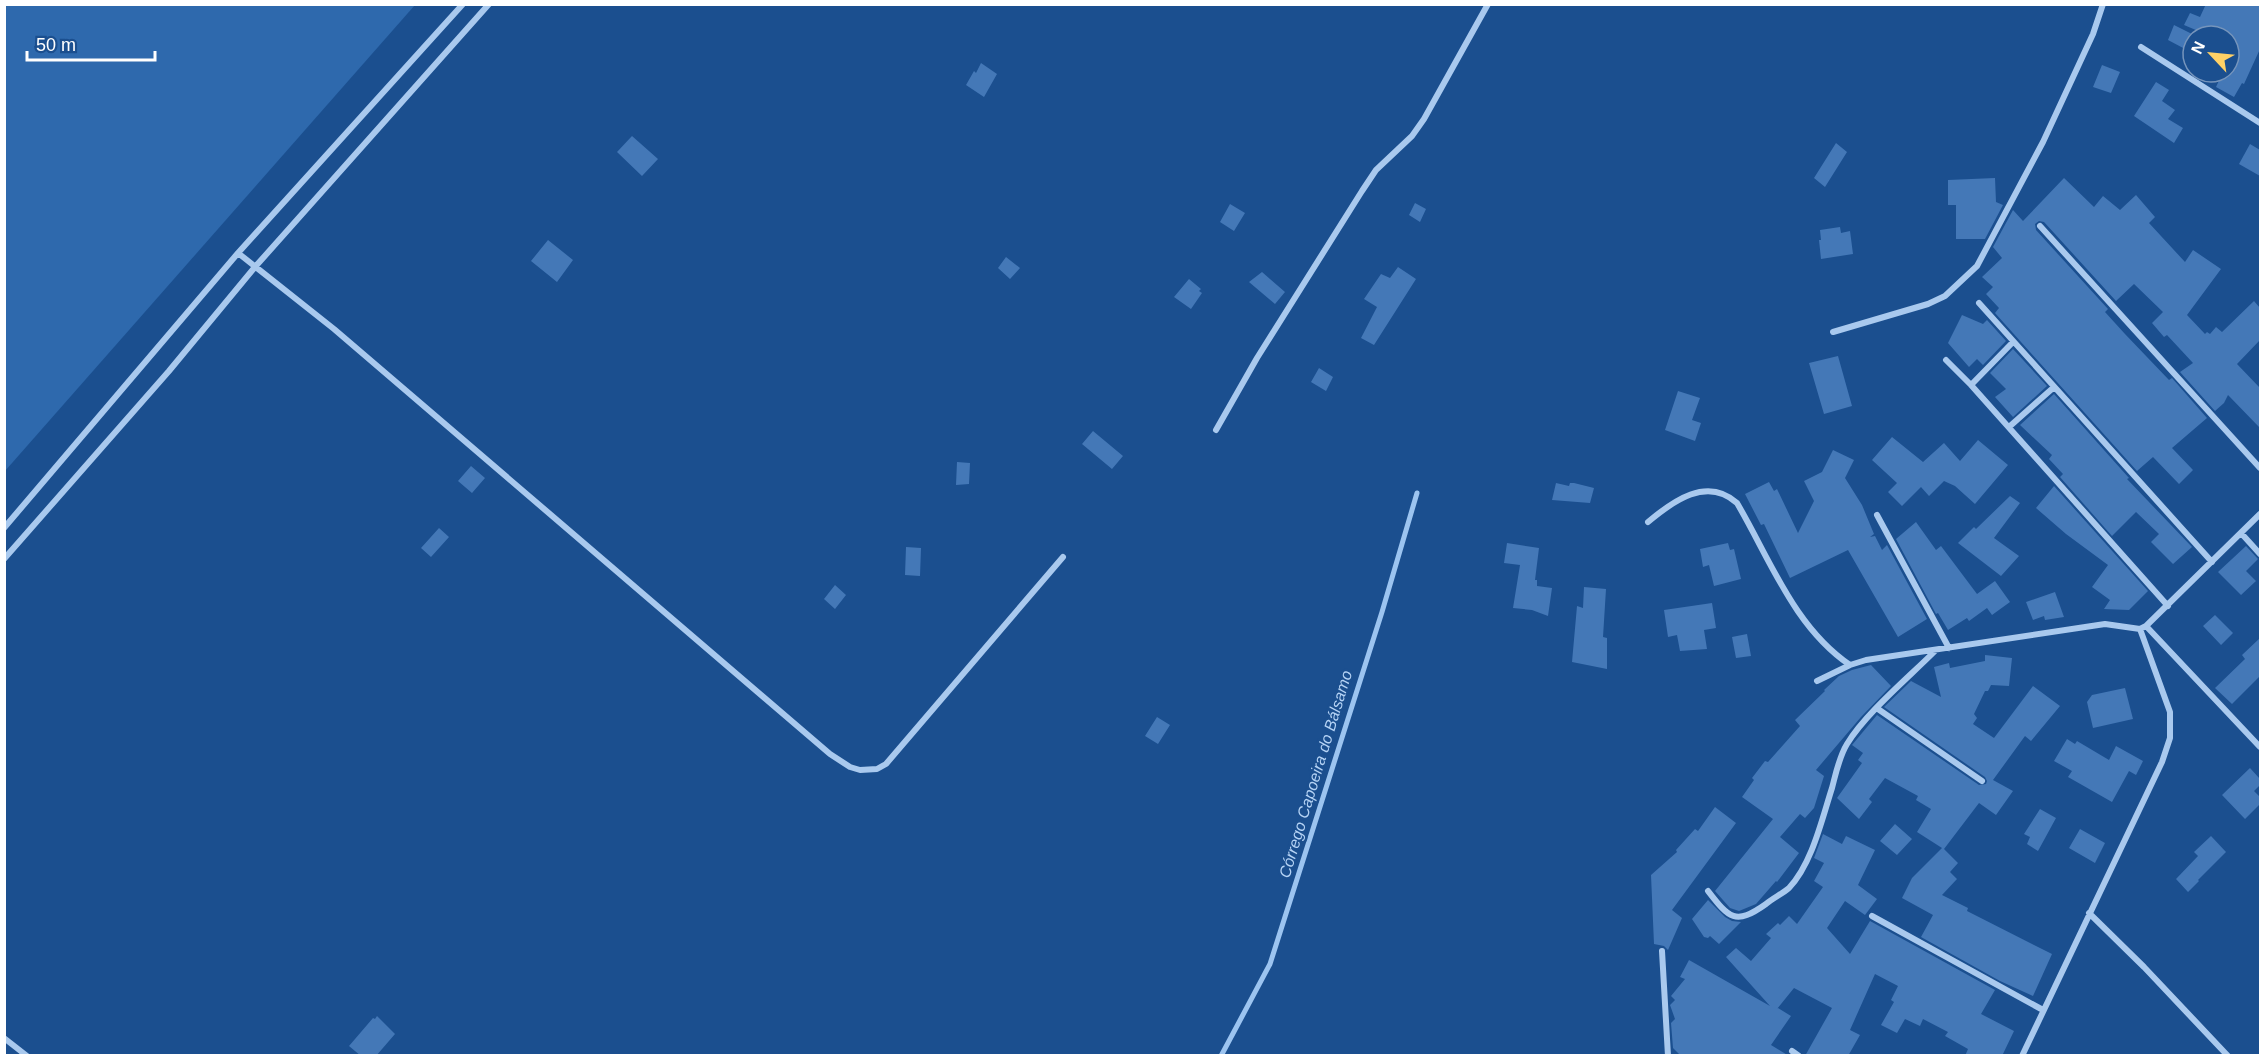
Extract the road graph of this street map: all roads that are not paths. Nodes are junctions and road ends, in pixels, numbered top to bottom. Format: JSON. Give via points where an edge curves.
{"nodes":[{"id":1,"x":463,"y":4,"type":"edge"},
{"id":2,"x":489,"y":4,"type":"edge"},
{"id":3,"x":1488,"y":4,"type":"edge"},
{"id":4,"x":2103,"y":4,"type":"edge"},
{"id":5,"x":2141,"y":47,"type":"dead end"},
{"id":6,"x":2260,"y":123,"type":"edge"},
{"id":7,"x":2040,"y":226,"type":"dead end"},
{"id":8,"x":238,"y":253,"type":"junction"},
{"id":9,"x":255,"y":267,"type":"junction"},
{"id":10,"x":1979,"y":303,"type":"dead end"},
{"id":11,"x":1833,"y":332,"type":"dead end"},
{"id":12,"x":2013,"y":342,"type":"junction"},
{"id":13,"x":1946,"y":360,"type":"dead end"},
{"id":14,"x":1971,"y":385,"type":"junction"},
{"id":15,"x":2053,"y":388,"type":"junction"},
{"id":16,"x":2009,"y":427,"type":"junction"},
{"id":17,"x":1216,"y":430,"type":"dead end"},
{"id":18,"x":2260,"y":468,"type":"edge"},
{"id":19,"x":2260,"y":514,"type":"edge"},
{"id":20,"x":1877,"y":515,"type":"dead end"},
{"id":21,"x":1648,"y":522,"type":"dead end"},
{"id":22,"x":4,"y":528,"type":"edge"},
{"id":23,"x":2241,"y":533,"type":"junction"},
{"id":24,"x":2260,"y":554,"type":"edge"},
{"id":25,"x":1063,"y":557,"type":"dead end"},
{"id":26,"x":4,"y":559,"type":"edge"},
{"id":27,"x":2212,"y":562,"type":"junction"},
{"id":28,"x":2168,"y":606,"type":"junction"},
{"id":29,"x":2143,"y":628,"type":"junction"},
{"id":30,"x":1949,"y":648,"type":"junction"},
{"id":31,"x":1935,"y":651,"type":"junction"},
{"id":32,"x":1850,"y":664,"type":"junction"},
{"id":33,"x":1817,"y":681,"type":"dead end"},
{"id":34,"x":1878,"y":709,"type":"junction"},
{"id":35,"x":2260,"y":747,"type":"edge"},
{"id":36,"x":1982,"y":781,"type":"dead end"},
{"id":37,"x":1708,"y":891,"type":"dead end"},
{"id":38,"x":2089,"y":913,"type":"junction"},
{"id":39,"x":1872,"y":916,"type":"dead end"},
{"id":40,"x":1662,"y":951,"type":"dead end"},
{"id":41,"x":2043,"y":1010,"type":"junction"},
{"id":42,"x":4,"y":1038,"type":"edge"},
{"id":43,"x":1792,"y":1051,"type":"dead end"},
{"id":44,"x":27,"y":1056,"type":"edge"},
{"id":45,"x":1668,"y":1056,"type":"edge"},
{"id":46,"x":1800,"y":1056,"type":"edge"},
{"id":47,"x":2022,"y":1056,"type":"edge"},
{"id":48,"x":2228,"y":1056,"type":"edge"}],
"edges":[{"from":1,"to":8,"type":"street"},
{"from":2,"to":9,"type":"street"},
{"from":3,"to":17,"type":"street","via":[[1424,119],[1376,170]]},
{"from":4,"to":11,"type":"street","via":[[2043,142],[1977,266],[1945,296],[1928,304]]},
{"from":5,"to":6,"type":"street"},
{"from":7,"to":18,"type":"street"},
{"from":8,"to":9,"type":"street"},
{"from":8,"to":22,"type":"street"},
{"from":9,"to":25,"type":"street","via":[[334,329],[830,754],[850,766],[870,771],[886,764]]},
{"from":9,"to":26,"type":"street"},
{"from":10,"to":12,"type":"street"},
{"from":12,"to":14,"type":"street"},
{"from":12,"to":15,"type":"street"},
{"from":13,"to":14,"type":"street"},
{"from":14,"to":16,"type":"street"},
{"from":15,"to":16,"type":"street"},
{"from":15,"to":27,"type":"street"},
{"from":16,"to":28,"type":"street"},
{"from":19,"to":23,"type":"street"},
{"from":20,"to":30,"type":"street"},
{"from":21,"to":32,"type":"street","via":[[1689,494],[1715,492],[1732,498],[1805,622],[1837,656]]},
{"from":23,"to":24,"type":"street"},
{"from":23,"to":27,"type":"street"},
{"from":27,"to":28,"type":"street"},
{"from":28,"to":29,"type":"street"},
{"from":29,"to":30,"type":"street","via":[[2105,624]]},
{"from":29,"to":35,"type":"street"},
{"from":29,"to":38,"type":"street","via":[[2170,712],[2170,738]]},
{"from":30,"to":31,"type":"street"},
{"from":31,"to":32,"type":"street"},
{"from":31,"to":34,"type":"street"},
{"from":32,"to":33,"type":"street"},
{"from":34,"to":36,"type":"street"},
{"from":34,"to":37,"type":"street","via":[[1846,746],[1820,828],[1802,870],[1788,889],[1741,918],[1720,906]]},
{"from":38,"to":41,"type":"street"},
{"from":38,"to":48,"type":"street"},
{"from":39,"to":41,"type":"street"},
{"from":40,"to":45,"type":"street"},
{"from":41,"to":47,"type":"street"},
{"from":42,"to":44,"type":"street"},
{"from":43,"to":46,"type":"street"}]}
